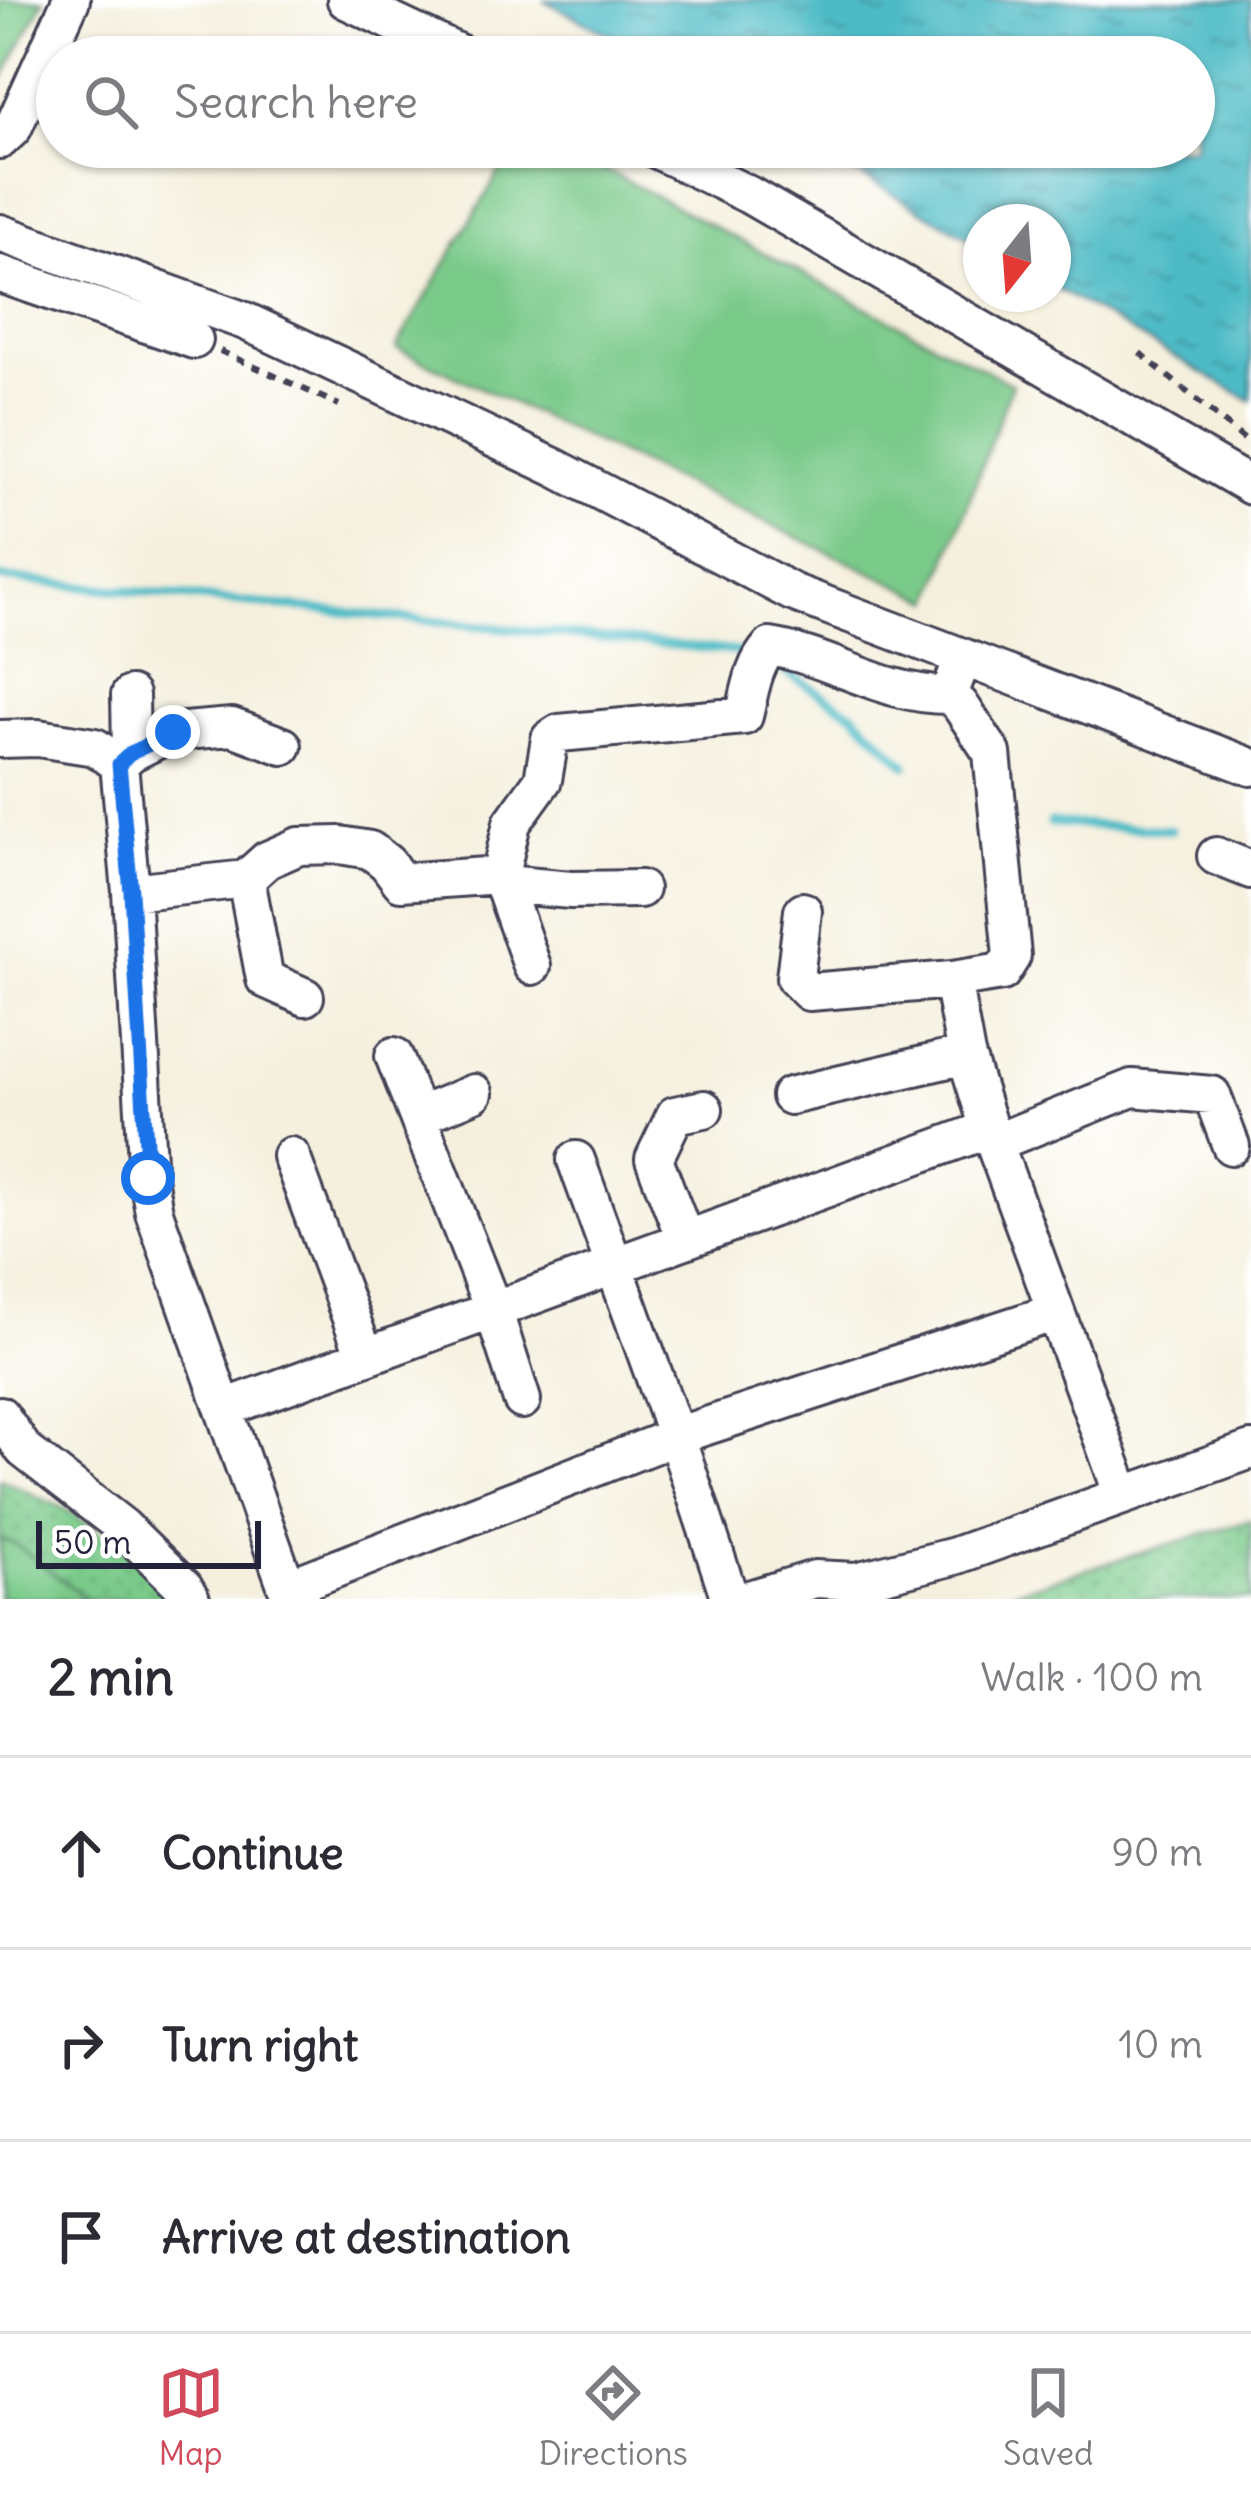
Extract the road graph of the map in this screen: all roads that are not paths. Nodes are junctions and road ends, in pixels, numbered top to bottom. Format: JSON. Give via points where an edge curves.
{"nodes":[{"id":1,"x":71,"y":0,"type":"edge"},
{"id":2,"x":346,"y":0,"type":"edge"},
{"id":3,"x":55,"y":36,"type":"edge"},
{"id":4,"x":422,"y":36,"type":"edge"},
{"id":5,"x":36,"y":79,"type":"edge"},
{"id":6,"x":0,"y":140,"type":"edge"},
{"id":7,"x":694,"y":168,"type":"edge"},
{"id":8,"x":0,"y":233,"type":"edge"},
{"id":9,"x":0,"y":274,"type":"edge"},
{"id":10,"x":194,"y":340,"type":"dead end"},
{"id":11,"x":1251,"y":486,"type":"edge"},
{"id":12,"x":963,"y":658,"type":"junction"},
{"id":13,"x":130,"y":695,"type":"dead end"},
{"id":14,"x":949,"y":695,"type":"junction"},
{"id":15,"x":0,"y":739,"type":"edge"},
{"id":16,"x":283,"y":746,"type":"dead end"},
{"id":17,"x":125,"y":759,"type":"junction"},
{"id":18,"x":1251,"y":767,"type":"edge"},
{"id":19,"x":1216,"y":856,"type":"dead end"},
{"id":20,"x":1251,"y":870,"type":"edge"},
{"id":21,"x":500,"y":874,"type":"junction"},
{"id":22,"x":246,"y":879,"type":"junction"},
{"id":23,"x":640,"y":889,"type":"dead end"},
{"id":24,"x":131,"y":892,"type":"junction"},
{"id":25,"x":803,"y":911,"type":"dead end"},
{"id":26,"x":532,"y":967,"type":"dead end"},
{"id":27,"x":952,"y":980,"type":"junction"},
{"id":28,"x":305,"y":998,"type":"dead end"},
{"id":29,"x":966,"y":1055,"type":"junction"},
{"id":30,"x":394,"y":1056,"type":"dead end"},
{"id":31,"x":474,"y":1093,"type":"dead end"},
{"id":32,"x":790,"y":1096,"type":"dead end"},
{"id":33,"x":704,"y":1109,"type":"dead end"},
{"id":34,"x":418,"y":1116,"type":"junction"},
{"id":35,"x":991,"y":1136,"type":"junction"},
{"id":36,"x":1231,"y":1146,"type":"dead end"},
{"id":37,"x":291,"y":1156,"type":"dead end"},
{"id":38,"x":576,"y":1160,"type":"dead end"},
{"id":39,"x":686,"y":1239,"type":"junction"},
{"id":40,"x":614,"y":1265,"type":"junction"},
{"id":41,"x":493,"y":1309,"type":"junction"},
{"id":42,"x":1056,"y":1312,"type":"junction"},
{"id":43,"x":365,"y":1356,"type":"junction"},
{"id":44,"x":522,"y":1400,"type":"dead end"},
{"id":45,"x":225,"y":1408,"type":"junction"},
{"id":46,"x":0,"y":1415,"type":"edge"},
{"id":47,"x":676,"y":1436,"type":"junction"},
{"id":48,"x":12,"y":1449,"type":"edge"},
{"id":49,"x":1251,"y":1450,"type":"edge"},
{"id":50,"x":1123,"y":1495,"type":"junction"},
{"id":51,"x":289,"y":1593,"type":"edge"},
{"id":52,"x":191,"y":1599,"type":"edge"},
{"id":53,"x":730,"y":1599,"type":"edge"},
{"id":54,"x":749,"y":1599,"type":"edge"}],
"edges":[{"from":1,"to":3,"type":"street"},
{"from":2,"to":4,"type":"street"},
{"from":5,"to":6,"type":"street","via":[[14,128]]},
{"from":7,"to":11,"type":"street"},
{"from":8,"to":12,"type":"street","via":[[245,321],[556,468],[792,592]]},
{"from":9,"to":10,"type":"street"},
{"from":12,"to":14,"type":"street"},
{"from":12,"to":18,"type":"street"},
{"from":13,"to":17,"type":"street"},
{"from":14,"to":21,"type":"street","via":[[888,686],[770,647],[744,716],[550,739],[543,780],[512,823]]},
{"from":14,"to":27,"type":"street","via":[[992,753],[1012,956],[1002,972]]},
{"from":15,"to":17,"type":"street","via":[[95,747]]},
{"from":16,"to":17,"type":"street","via":[[232,727],[173,732]]},
{"from":17,"to":24,"type":"street"},
{"from":19,"to":20,"type":"street"},
{"from":21,"to":22,"type":"street","via":[[401,882],[370,850],[340,845],[299,846]]},
{"from":21,"to":23,"type":"street","via":[[514,885]]},
{"from":21,"to":26,"type":"street"},
{"from":22,"to":24,"type":"street"},
{"from":22,"to":28,"type":"street","via":[[265,979]]},
{"from":24,"to":45,"type":"street","via":[[154,1212]]},
{"from":25,"to":27,"type":"street","via":[[795,978],[809,992]]},
{"from":27,"to":29,"type":"street"},
{"from":29,"to":32,"type":"street"},
{"from":29,"to":35,"type":"street"},
{"from":30,"to":34,"type":"street"},
{"from":31,"to":34,"type":"street"},
{"from":33,"to":39,"type":"street","via":[[675,1115],[655,1159]]},
{"from":34,"to":41,"type":"street"},
{"from":35,"to":36,"type":"street","via":[[1132,1088],[1212,1095]]},
{"from":35,"to":39,"type":"street"},
{"from":35,"to":42,"type":"street"},
{"from":37,"to":43,"type":"street"},
{"from":38,"to":40,"type":"street"},
{"from":39,"to":40,"type":"street"},
{"from":40,"to":41,"type":"street"},
{"from":40,"to":47,"type":"street"},
{"from":41,"to":43,"type":"street"},
{"from":41,"to":44,"type":"street"},
{"from":42,"to":47,"type":"street"},
{"from":42,"to":50,"type":"street"},
{"from":43,"to":45,"type":"street"},
{"from":45,"to":51,"type":"street"},
{"from":46,"to":48,"type":"street"},
{"from":47,"to":51,"type":"street"},
{"from":47,"to":53,"type":"street"},
{"from":48,"to":52,"type":"street","via":[[123,1527]]},
{"from":49,"to":50,"type":"street"},
{"from":50,"to":54,"type":"street","via":[[956,1556],[856,1581],[815,1579]]}]}
